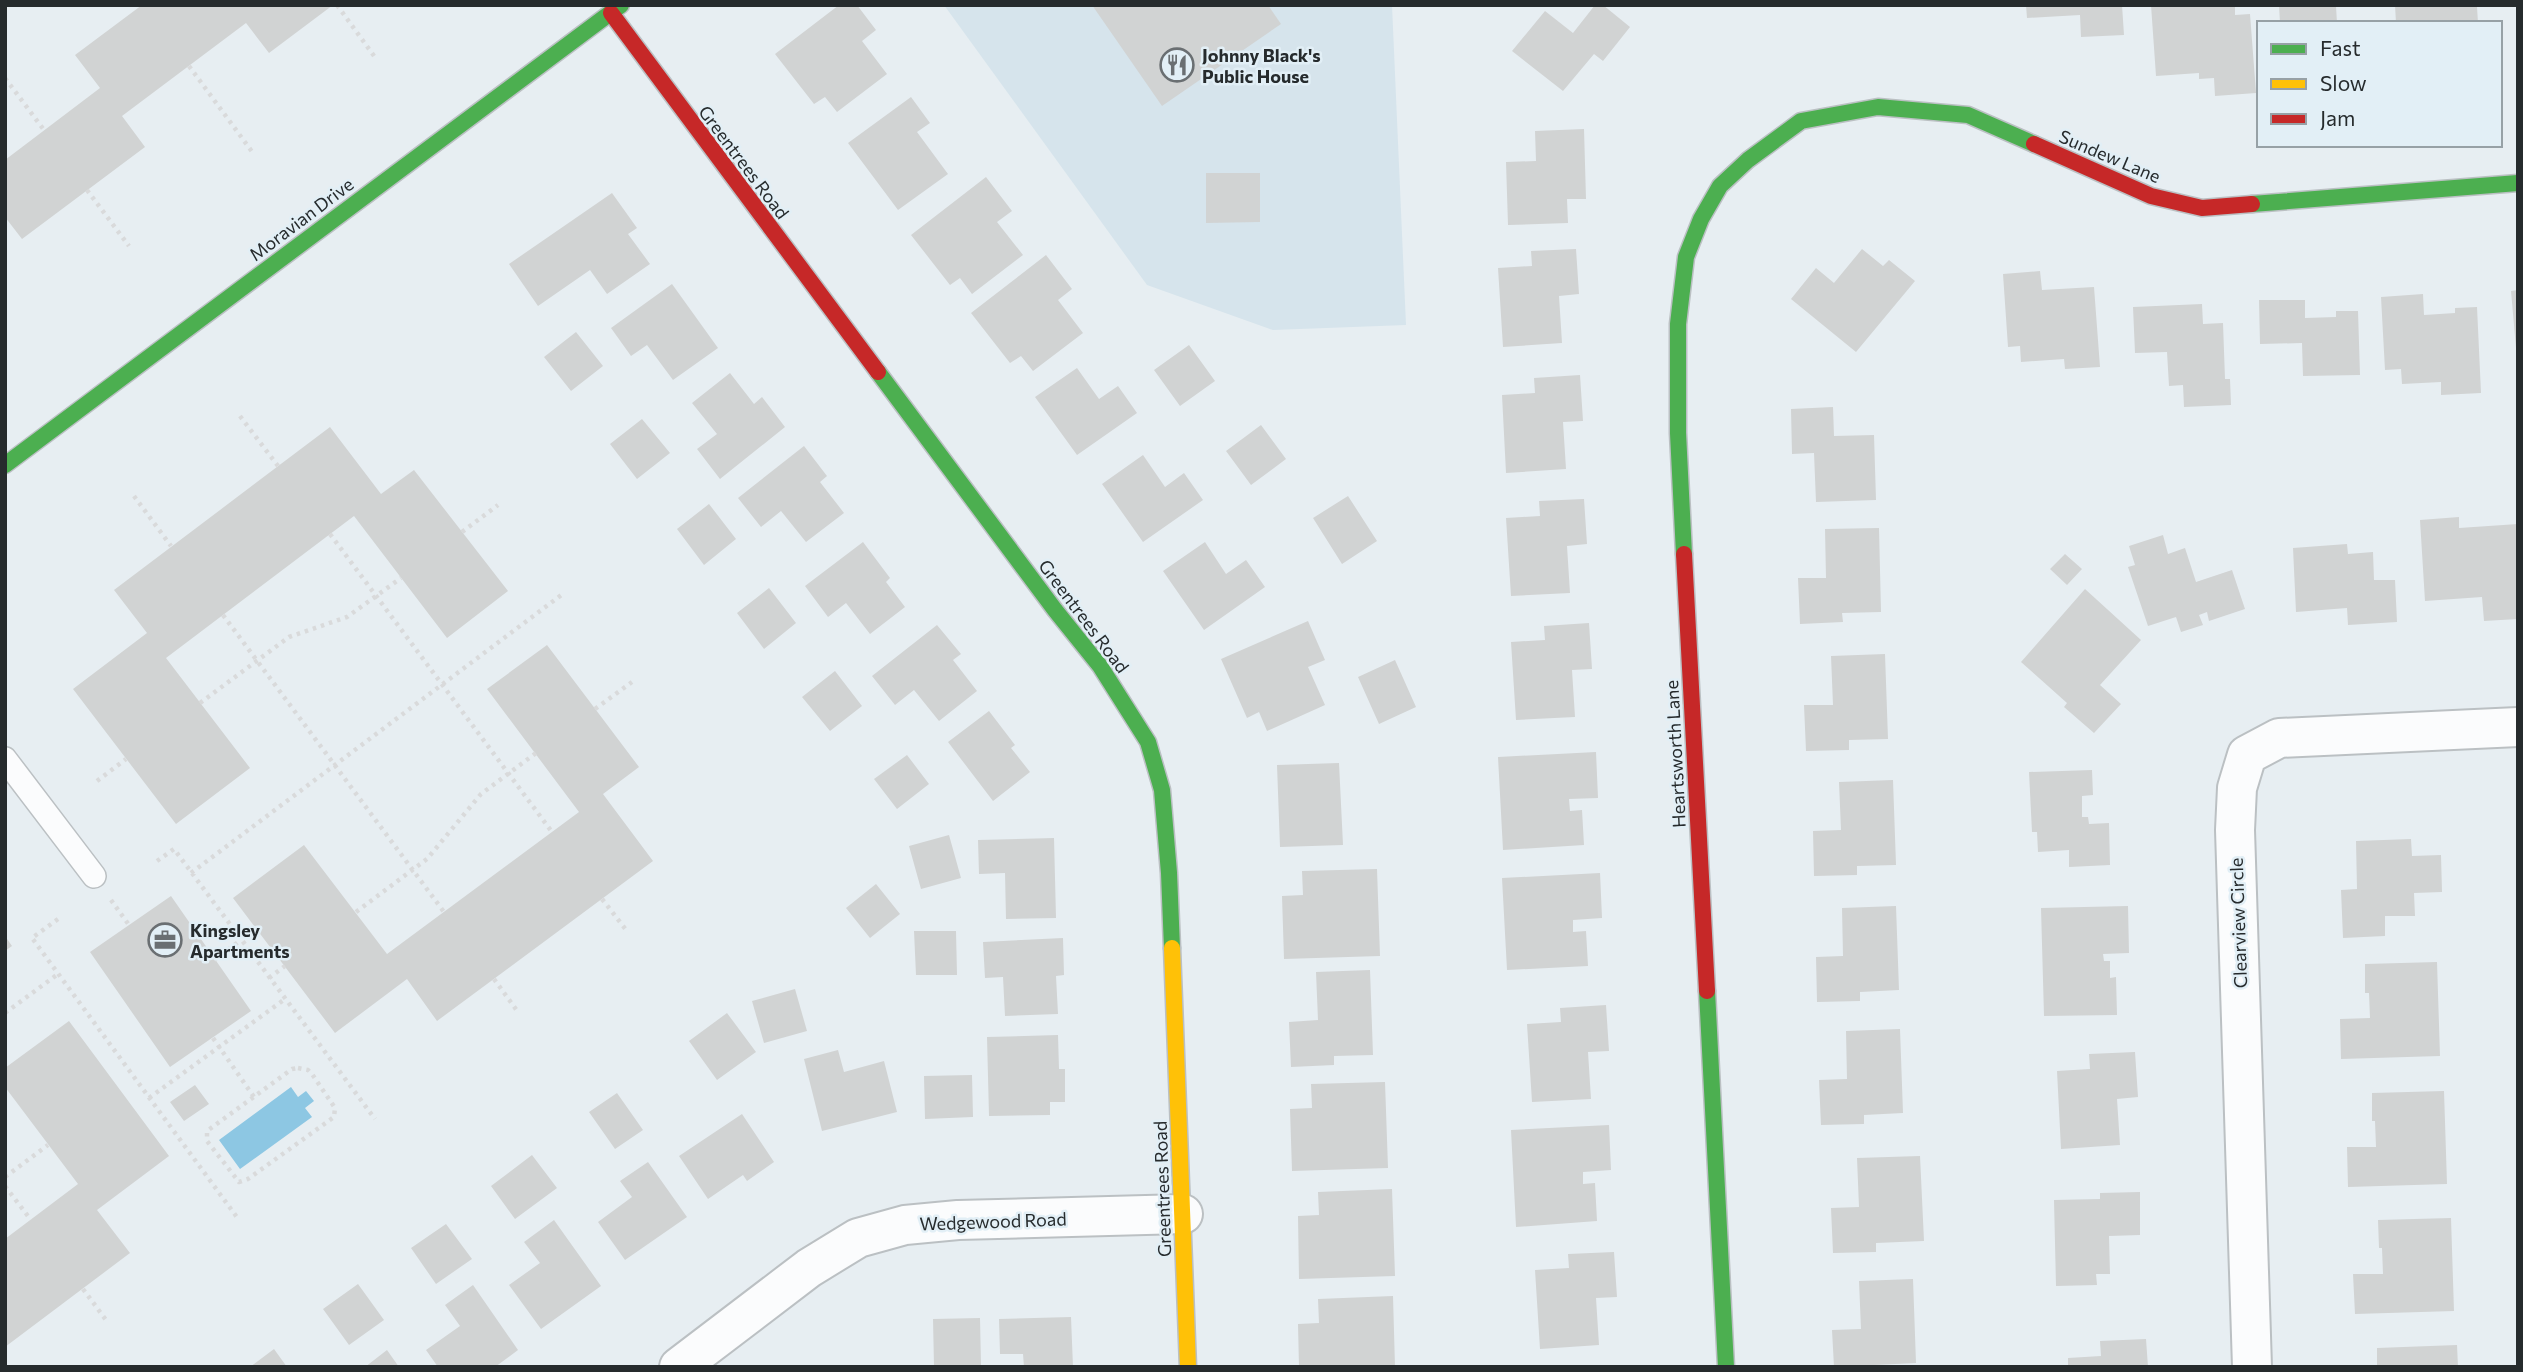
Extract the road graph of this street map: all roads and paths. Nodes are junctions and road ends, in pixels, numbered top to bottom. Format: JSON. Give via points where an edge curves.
{"nodes":[{"id":1,"x":337,"y":5,"type":"edge"},
{"id":2,"x":616,"y":9,"type":"edge"},
{"id":3,"x":377,"y":60,"type":"dead end"},
{"id":4,"x":189,"y":66,"type":"dead end"},
{"id":5,"x":5,"y":78,"type":"edge"},
{"id":6,"x":44,"y":130,"type":"dead end"},
{"id":7,"x":253,"y":153,"type":"dead end"},
{"id":8,"x":1748,"y":160,"type":"joint"},
{"id":9,"x":2518,"y":183,"type":"edge"},
{"id":10,"x":87,"y":190,"type":"dead end"},
{"id":11,"x":129,"y":246,"type":"dead end"},
{"id":12,"x":240,"y":415,"type":"dead end"},
{"id":13,"x":5,"y":466,"type":"edge"},
{"id":14,"x":278,"y":466,"type":"dead end"},
{"id":15,"x":134,"y":496,"type":"dead end"},
{"id":16,"x":498,"y":505,"type":"dead end"},
{"id":17,"x":462,"y":532,"type":"dead end"},
{"id":18,"x":330,"y":534,"type":"dead end"},
{"id":19,"x":171,"y":546,"type":"dead end"},
{"id":20,"x":401,"y":578,"type":"dead end"},
{"id":21,"x":564,"y":593,"type":"dead end"},
{"id":22,"x":376,"y":597,"type":"junction"},
{"id":23,"x":223,"y":615,"type":"dead end"},
{"id":24,"x":257,"y":661,"type":"junction"},
{"id":25,"x":632,"y":682,"type":"dead end"},
{"id":26,"x":442,"y":684,"type":"junction"},
{"id":27,"x":201,"y":703,"type":"dead end"},
{"id":28,"x":595,"y":709,"type":"dead end"},
{"id":29,"x":2518,"y":727,"type":"edge"},
{"id":30,"x":536,"y":753,"type":"dead end"},
{"id":31,"x":5,"y":758,"type":"edge"},
{"id":32,"x":126,"y":759,"type":"dead end"},
{"id":33,"x":334,"y":765,"type":"junction"},
{"id":34,"x":509,"y":774,"type":"junction"},
{"id":35,"x":97,"y":781,"type":"dead end"},
{"id":36,"x":552,"y":832,"type":"dead end"},
{"id":37,"x":157,"y":861,"type":"dead end"},
{"id":38,"x":412,"y":870,"type":"junction"},
{"id":39,"x":191,"y":873,"type":"junction"},
{"id":40,"x":94,"y":877,"type":"dead end"},
{"id":41,"x":603,"y":899,"type":"dead end"},
{"id":42,"x":356,"y":912,"type":"dead end"},
{"id":43,"x":444,"y":912,"type":"dead end"},
{"id":44,"x":58,"y":919,"type":"dead end"},
{"id":45,"x":626,"y":931,"type":"dead end"},
{"id":46,"x":242,"y":940,"type":"junction"},
{"id":47,"x":214,"y":960,"type":"dead end"},
{"id":48,"x":285,"y":966,"type":"dead end"},
{"id":49,"x":58,"y":974,"type":"junction"},
{"id":50,"x":269,"y":978,"type":"junction"},
{"id":51,"x":494,"y":979,"type":"dead end"},
{"id":52,"x":285,"y":999,"type":"junction"},
{"id":53,"x":518,"y":1012,"type":"dead end"},
{"id":54,"x":5,"y":1013,"type":"edge"},
{"id":55,"x":212,"y":1038,"type":"dead end"},
{"id":56,"x":219,"y":1047,"type":"junction"},
{"id":57,"x":254,"y":1097,"type":"junction"},
{"id":58,"x":149,"y":1098,"type":"junction"},
{"id":59,"x":375,"y":1119,"type":"dead end"},
{"id":60,"x":48,"y":1145,"type":"dead end"},
{"id":61,"x":5,"y":1177,"type":"edge"},
{"id":62,"x":5,"y":1186,"type":"edge"},
{"id":63,"x":1182,"y":1214,"type":"junction"},
{"id":64,"x":31,"y":1220,"type":"dead end"},
{"id":65,"x":239,"y":1220,"type":"dead end"},
{"id":66,"x":83,"y":1289,"type":"dead end"},
{"id":67,"x":106,"y":1320,"type":"dead end"},
{"id":68,"x":679,"y":1367,"type":"edge"},
{"id":69,"x":1188,"y":1367,"type":"edge"},
{"id":70,"x":1726,"y":1367,"type":"edge"},
{"id":71,"x":2252,"y":1367,"type":"edge"}],
"edges":[{"from":1,"to":3,"type":"path"},
{"from":2,"to":13,"type":"street","name":"Moravian Drive"},
{"from":2,"to":63,"type":"street","name":"Greentrees Road","via":[[1038,588],[1100,666],[1148,742],[1162,790],[1169,873]]},
{"from":4,"to":7,"type":"path"},
{"from":5,"to":6,"type":"path"},
{"from":8,"to":9,"type":"street","name":"Sundew Lane","via":[[1801,121],[1878,107],[1968,115],[2151,196],[2202,208]]},
{"from":8,"to":70,"type":"street","name":"Heartsworth Lane","via":[[1720,186],[1702,219],[1686,257],[1678,324],[1678,433]]},
{"from":10,"to":11,"type":"path"},
{"from":12,"to":14,"type":"path"},
{"from":15,"to":19,"type":"path"},
{"from":16,"to":17,"type":"path"},
{"from":18,"to":22,"type":"path"},
{"from":20,"to":22,"type":"path"},
{"from":21,"to":26,"type":"path"},
{"from":22,"to":24,"type":"path","via":[[347,617],[289,637]]},
{"from":22,"to":26,"type":"path"},
{"from":23,"to":24,"type":"path"},
{"from":24,"to":27,"type":"path"},
{"from":24,"to":33,"type":"path"},
{"from":25,"to":28,"type":"path"},
{"from":26,"to":33,"type":"path"},
{"from":26,"to":34,"type":"path"},
{"from":29,"to":71,"type":"street","name":"Clearview Circle","via":[[2279,738],[2247,755],[2237,788],[2235,830]]},
{"from":30,"to":34,"type":"path"},
{"from":31,"to":40,"type":"lane"},
{"from":32,"to":35,"type":"path"},
{"from":33,"to":38,"type":"path"},
{"from":33,"to":39,"type":"path"},
{"from":34,"to":36,"type":"path"},
{"from":34,"to":38,"type":"path","via":[[481,794],[427,859]]},
{"from":37,"to":39,"type":"path","via":[[174,849]]},
{"from":38,"to":42,"type":"path"},
{"from":38,"to":43,"type":"path"},
{"from":39,"to":46,"type":"path"},
{"from":41,"to":45,"type":"path"},
{"from":44,"to":49,"type":"path","via":[[32,938]]},
{"from":46,"to":47,"type":"path"},
{"from":46,"to":50,"type":"path"},
{"from":48,"to":50,"type":"path"},
{"from":49,"to":54,"type":"path"},
{"from":49,"to":58,"type":"path"},
{"from":50,"to":52,"type":"path"},
{"from":51,"to":53,"type":"path"},
{"from":52,"to":56,"type":"path"},
{"from":52,"to":59,"type":"path"},
{"from":55,"to":56,"type":"path"},
{"from":56,"to":57,"type":"path"},
{"from":56,"to":58,"type":"path"},
{"from":57,"to":57,"type":"path","via":[[292,1069],[303,1068],[312,1074],[336,1112],[330,1122],[239,1182],[205,1136]]},
{"from":58,"to":65,"type":"path"},
{"from":60,"to":61,"type":"path"},
{"from":62,"to":64,"type":"path"},
{"from":63,"to":68,"type":"street","name":"Wedgewood Road","via":[[958,1220],[905,1225],[858,1238],[809,1268]]},
{"from":63,"to":69,"type":"street","name":"Greentrees Road"},
{"from":66,"to":67,"type":"path"}]}
